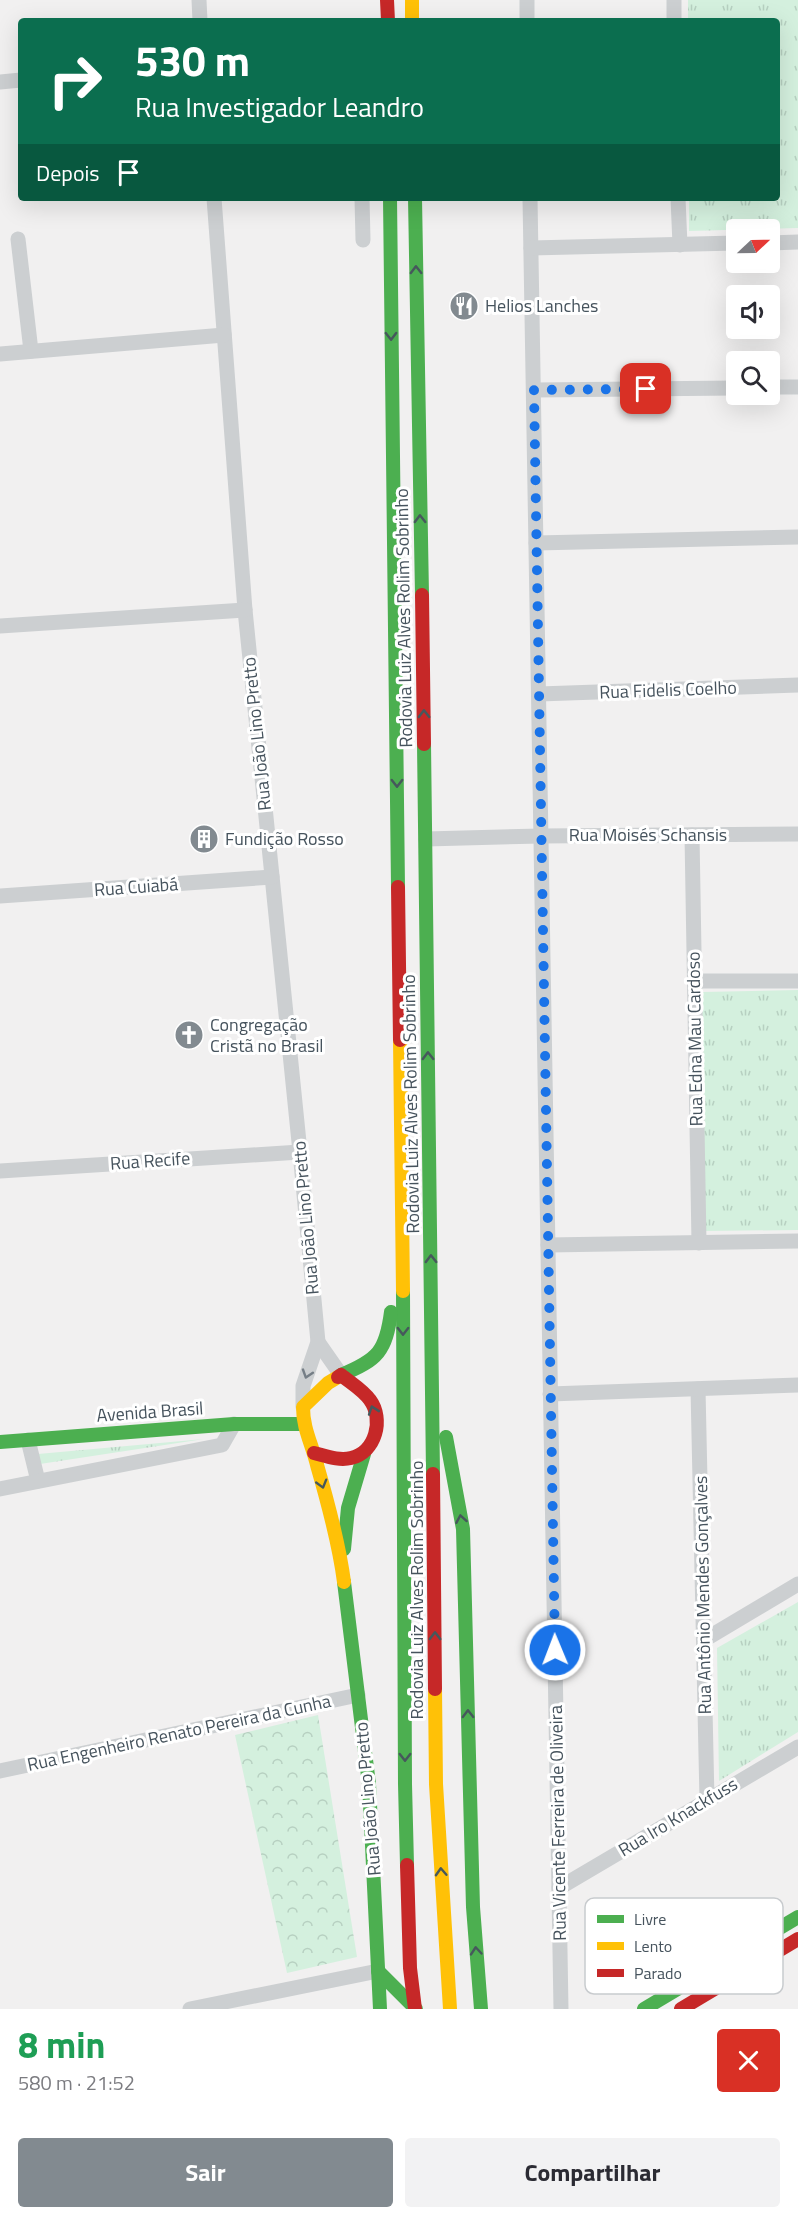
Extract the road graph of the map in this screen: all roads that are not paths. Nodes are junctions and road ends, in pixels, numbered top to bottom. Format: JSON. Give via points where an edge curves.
{"nodes":[{"id":1,"x":199,"y":0,"type":"edge"},
{"id":2,"x":387,"y":0,"type":"edge"},
{"id":3,"x":412,"y":0,"type":"edge"},
{"id":4,"x":527,"y":0,"type":"edge"},
{"id":5,"x":674,"y":0,"type":"edge"},
{"id":6,"x":201,"y":18,"type":"edge"},
{"id":7,"x":388,"y":18,"type":"edge"},
{"id":8,"x":412,"y":18,"type":"edge"},
{"id":9,"x":527,"y":18,"type":"edge"},
{"id":10,"x":674,"y":18,"type":"edge"},
{"id":11,"x":18,"y":80,"type":"edge"},
{"id":12,"x":0,"y":82,"type":"edge"},
{"id":13,"x":214,"y":201,"type":"edge"},
{"id":14,"x":362,"y":201,"type":"edge"},
{"id":15,"x":390,"y":201,"type":"edge"},
{"id":16,"x":415,"y":201,"type":"edge"},
{"id":17,"x":530,"y":201,"type":"edge"},
{"id":18,"x":678,"y":201,"type":"edge"},
{"id":19,"x":18,"y":239,"type":"dead end"},
{"id":20,"x":363,"y":240,"type":"dead end"},
{"id":21,"x":798,"y":242,"type":"edge"},
{"id":22,"x":726,"y":243,"type":"edge"},
{"id":23,"x":780,"y":243,"type":"edge"},
{"id":24,"x":680,"y":245,"type":"junction"},
{"id":25,"x":531,"y":248,"type":"junction"},
{"id":26,"x":224,"y":335,"type":"junction"},
{"id":27,"x":31,"y":351,"type":"junction"},
{"id":28,"x":0,"y":354,"type":"edge"},
{"id":29,"x":780,"y":387,"type":"edge"},
{"id":30,"x":798,"y":387,"type":"edge"},
{"id":31,"x":726,"y":388,"type":"edge"},
{"id":32,"x":534,"y":390,"type":"junction"},
{"id":33,"x":798,"y":537,"type":"edge"},
{"id":34,"x":536,"y":543,"type":"junction"},
{"id":35,"x":245,"y":610,"type":"junction"},
{"id":36,"x":0,"y":626,"type":"edge"},
{"id":37,"x":798,"y":685,"type":"edge"},
{"id":38,"x":539,"y":694,"type":"junction"},
{"id":39,"x":798,"y":834,"type":"edge"},
{"id":40,"x":692,"y":835,"type":"junction"},
{"id":41,"x":541,"y":836,"type":"junction"},
{"id":42,"x":426,"y":839,"type":"junction"},
{"id":43,"x":272,"y":877,"type":"junction"},
{"id":44,"x":0,"y":896,"type":"edge"},
{"id":45,"x":694,"y":981,"type":"junction"},
{"id":46,"x":798,"y":981,"type":"edge"},
{"id":47,"x":300,"y":1152,"type":"junction"},
{"id":48,"x":0,"y":1171,"type":"edge"},
{"id":49,"x":798,"y":1241,"type":"edge"},
{"id":50,"x":699,"y":1243,"type":"junction"},
{"id":51,"x":548,"y":1245,"type":"junction"},
{"id":52,"x":403,"y":1252,"type":"junction"},
{"id":53,"x":318,"y":1342,"type":"junction"},
{"id":54,"x":341,"y":1375,"type":"junction"},
{"id":55,"x":798,"y":1385,"type":"edge"},
{"id":56,"x":698,"y":1389,"type":"junction"},
{"id":57,"x":550,"y":1394,"type":"junction"},
{"id":58,"x":433,"y":1402,"type":"junction"},
{"id":59,"x":303,"y":1407,"type":"junction"},
{"id":60,"x":234,"y":1424,"type":"junction"},
{"id":61,"x":303,"y":1424,"type":"junction"},
{"id":62,"x":28,"y":1440,"type":"junction"},
{"id":63,"x":0,"y":1442,"type":"edge"},
{"id":64,"x":314,"y":1453,"type":"junction"},
{"id":65,"x":364,"y":1454,"type":"junction"},
{"id":66,"x":38,"y":1481,"type":"junction"},
{"id":67,"x":0,"y":1489,"type":"edge"},
{"id":68,"x":343,"y":1574,"type":"junction"},
{"id":69,"x":798,"y":1584,"type":"edge"},
{"id":70,"x":704,"y":1640,"type":"junction"},
{"id":71,"x":358,"y":1695,"type":"junction"},
{"id":72,"x":798,"y":1747,"type":"edge"},
{"id":73,"x":0,"y":1771,"type":"edge"},
{"id":74,"x":707,"y":1800,"type":"junction"},
{"id":75,"x":559,"y":1888,"type":"junction"},
{"id":76,"x":798,"y":1917,"type":"edge"},
{"id":77,"x":783,"y":1926,"type":"edge"},
{"id":78,"x":798,"y":1939,"type":"edge"},
{"id":79,"x":783,"y":1948,"type":"edge"},
{"id":80,"x":378,"y":1971,"type":"junction"},
{"id":81,"x":669,"y":1994,"type":"edge"},
{"id":82,"x":706,"y":1994,"type":"edge"},
{"id":83,"x":190,"y":2009,"type":"edge"},
{"id":84,"x":380,"y":2009,"type":"edge"},
{"id":85,"x":416,"y":2009,"type":"edge"},
{"id":86,"x":450,"y":2009,"type":"edge"},
{"id":87,"x":481,"y":2009,"type":"edge"},
{"id":88,"x":561,"y":2009,"type":"edge"},
{"id":89,"x":644,"y":2009,"type":"edge"},
{"id":90,"x":681,"y":2009,"type":"edge"}],
"edges":[{"from":1,"to":6,"type":"street"},
{"from":2,"to":7,"type":"main road"},
{"from":3,"to":8,"type":"main road"},
{"from":4,"to":9,"type":"street"},
{"from":5,"to":10,"type":"street"},
{"from":11,"to":12,"type":"street"},
{"from":13,"to":26,"type":"street","name":"Rua João Lino Pretto"},
{"from":14,"to":20,"type":"street"},
{"from":15,"to":52,"type":"main road","name":"Rodovia Luiz Alves Rolim Sobrinho","one_way":true},
{"from":42,"to":16,"type":"main road","name":"Rodovia Luiz Alves Rolim Sobrinho","one_way":true},
{"from":17,"to":25,"type":"street","name":"Rua Vicente Ferreira de Oliveira"},
{"from":18,"to":24,"type":"street"},
{"from":19,"to":27,"type":"street"},
{"from":21,"to":23,"type":"street"},
{"from":22,"to":24,"type":"street"},
{"from":24,"to":25,"type":"street"},
{"from":25,"to":32,"type":"street","name":"Rua Vicente Ferreira de Oliveira"},
{"from":26,"to":27,"type":"street"},
{"from":26,"to":35,"type":"street","name":"Rua João Lino Pretto"},
{"from":27,"to":28,"type":"street"},
{"from":29,"to":30,"type":"street"},
{"from":31,"to":32,"type":"street"},
{"from":32,"to":34,"type":"street","name":"Rua Vicente Ferreira de Oliveira"},
{"from":33,"to":34,"type":"street"},
{"from":34,"to":38,"type":"street","name":"Rua Vicente Ferreira de Oliveira"},
{"from":35,"to":36,"type":"street"},
{"from":35,"to":43,"type":"street","name":"Rua João Lino Pretto"},
{"from":37,"to":38,"type":"street","name":"Rua Fidelis Coelho"},
{"from":38,"to":41,"type":"street","name":"Rua Vicente Ferreira de Oliveira"},
{"from":39,"to":40,"type":"street","name":"Rua Moisés Schansis"},
{"from":40,"to":41,"type":"street","name":"Rua Moisés Schansis"},
{"from":40,"to":45,"type":"street","name":"Rua Edna Mau Cardoso"},
{"from":41,"to":42,"type":"street","name":"Rua Moisés Schansis"},
{"from":41,"to":51,"type":"street","name":"Rua Vicente Ferreira de Oliveira"},
{"from":58,"to":42,"type":"main road","name":"Rodovia Luiz Alves Rolim Sobrinho","one_way":true},
{"from":43,"to":44,"type":"street","name":"Rua Cuiabá"},
{"from":43,"to":47,"type":"street","name":"Rua João Lino Pretto"},
{"from":45,"to":46,"type":"street"},
{"from":45,"to":50,"type":"street","name":"Rua Edna Mau Cardoso"},
{"from":47,"to":48,"type":"street","name":"Rua Recife"},
{"from":47,"to":53,"type":"street","name":"Rua João Lino Pretto"},
{"from":49,"to":50,"type":"street"},
{"from":50,"to":51,"type":"street"},
{"from":51,"to":57,"type":"street","name":"Rua Vicente Ferreira de Oliveira"},
{"from":52,"to":54,"type":"main road","via":[[384,1348],[373,1361]]},
{"from":52,"to":85,"type":"main road","name":"Rodovia Luiz Alves Rolim Sobrinho","one_way":true,"via":[[405,1784],[410,1968]]},
{"from":53,"to":54,"type":"street","name":"Rua João Lino Pretto"},
{"from":53,"to":59,"type":"street","name":"Rua João Lino Pretto","one_way":true,"via":[[303,1386]]},
{"from":54,"to":59,"type":"main road"},
{"from":65,"to":54,"type":"main road","one_way":true,"via":[[373,1442],[376,1412],[370,1401]]},
{"from":55,"to":56,"type":"street"},
{"from":56,"to":57,"type":"street"},
{"from":56,"to":70,"type":"street","name":"Rua Antônio Mendes Gonçalves"},
{"from":57,"to":75,"type":"street","name":"Rua Vicente Ferreira de Oliveira"},
{"from":86,"to":58,"type":"main road","name":"Rodovia Luiz Alves Rolim Sobrinho","one_way":true,"via":[[436,1784]]},
{"from":87,"to":58,"type":"main road","one_way":true,"via":[[473,1907],[463,1529],[447,1440]]},
{"from":59,"to":61,"type":"main road","name":"Rua João Lino Pretto"},
{"from":60,"to":61,"type":"main road","name":"Avenida Brasil"},
{"from":60,"to":62,"type":"main road","name":"Avenida Brasil"},
{"from":60,"to":66,"type":"street","via":[[222,1444]]},
{"from":61,"to":64,"type":"main road","name":"Rua João Lino Pretto"},
{"from":62,"to":63,"type":"main road","name":"Avenida Brasil"},
{"from":62,"to":66,"type":"street"},
{"from":64,"to":65,"type":"main road","via":[[340,1459]]},
{"from":64,"to":68,"type":"main road","name":"Rua João Lino Pretto","one_way":true},
{"from":65,"to":68,"type":"main road","name":"Rua João Lino Pretto","via":[[348,1508]]},
{"from":66,"to":67,"type":"street"},
{"from":68,"to":71,"type":"main road","name":"Rua João Lino Pretto"},
{"from":69,"to":70,"type":"street"},
{"from":70,"to":74,"type":"street","name":"Rua Antônio Mendes Gonçalves"},
{"from":71,"to":73,"type":"street","name":"Rua Engenheiro Renato Pereira da Cunha"},
{"from":71,"to":80,"type":"main road","name":"Rua João Lino Pretto","via":[[370,1808]]},
{"from":72,"to":74,"type":"street","name":"Rua Iro Knackfuss"},
{"from":74,"to":75,"type":"street","name":"Rua Iro Knackfuss"},
{"from":75,"to":88,"type":"street","name":"Rua Vicente Ferreira de Oliveira"},
{"from":76,"to":77,"type":"main road"},
{"from":78,"to":79,"type":"main road"},
{"from":80,"to":83,"type":"street"},
{"from":80,"to":84,"type":"main road"},
{"from":80,"to":85,"type":"main road"},
{"from":81,"to":89,"type":"main road"},
{"from":82,"to":90,"type":"main road"}]}
